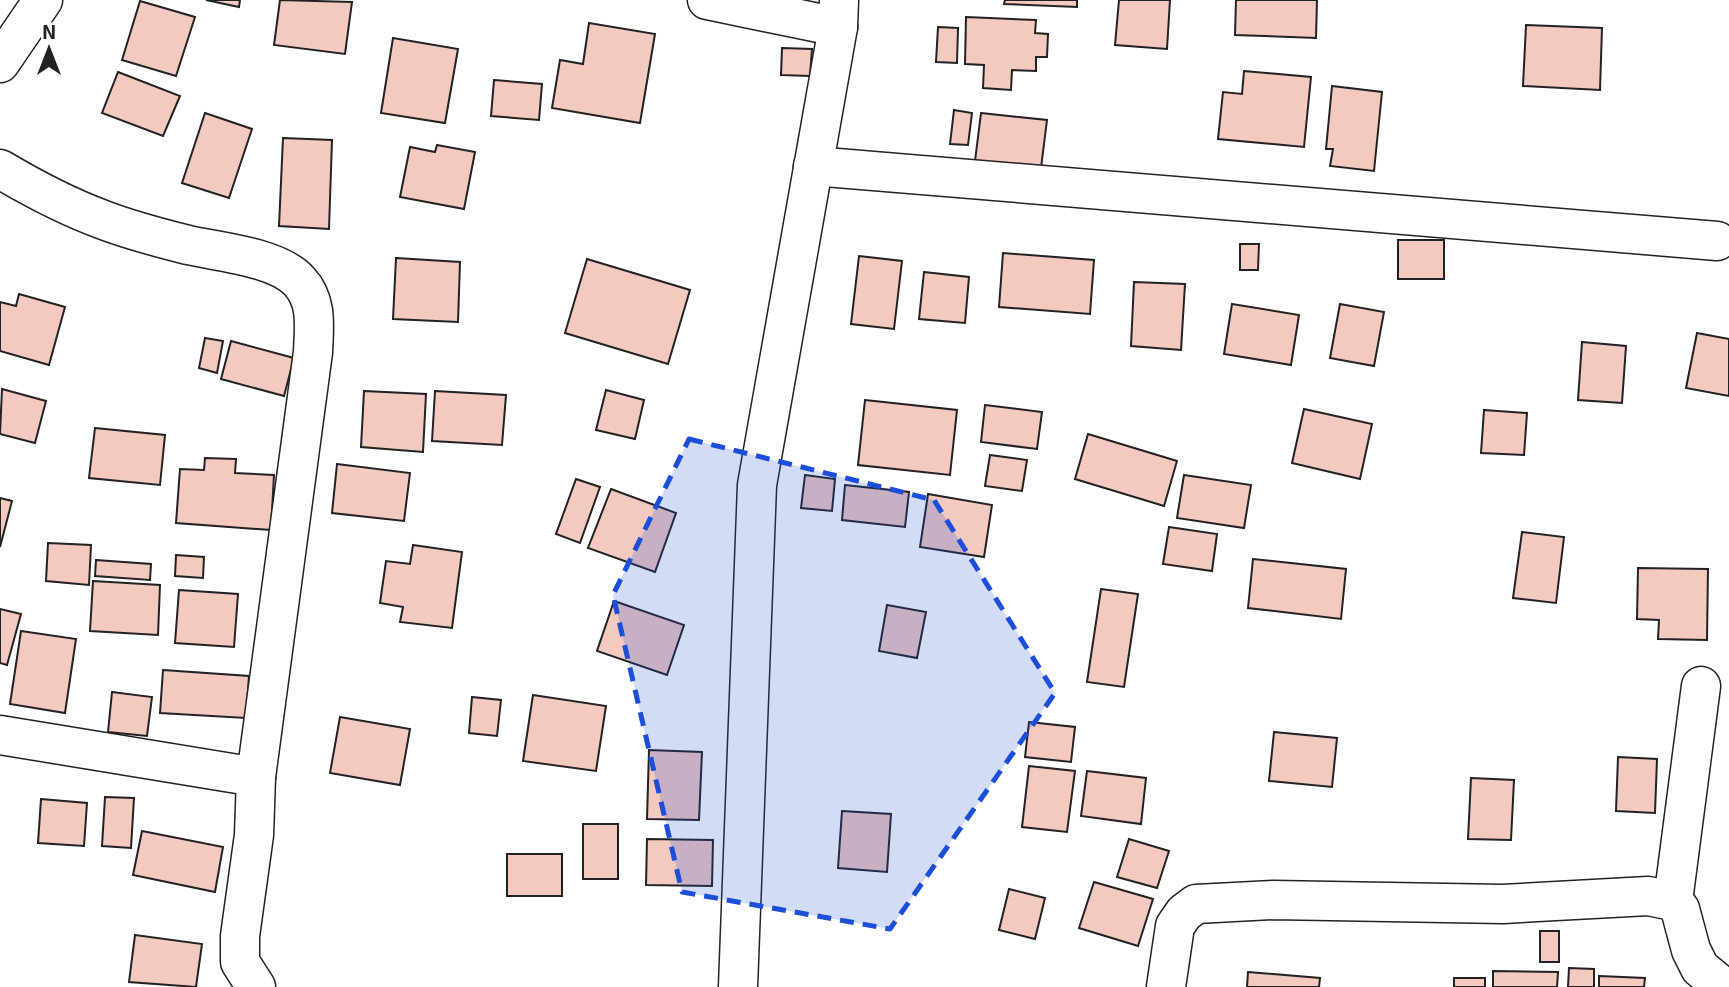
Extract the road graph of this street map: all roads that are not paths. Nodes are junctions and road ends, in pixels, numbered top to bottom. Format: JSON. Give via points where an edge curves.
{"nodes":[{"id":1,"x":43,"y":0,"type":"edge"},
{"id":2,"x":707,"y":0,"type":"edge"},
{"id":3,"x":838,"y":13,"type":"edge"},
{"id":4,"x":0,"y":63,"type":"edge"},
{"id":5,"x":813,"y":166,"type":"junction"},
{"id":6,"x":0,"y":169,"type":"edge"},
{"id":7,"x":1717,"y":241,"type":"dead end"},
{"id":8,"x":1701,"y":686,"type":"dead end"},
{"id":9,"x":0,"y":735,"type":"edge"},
{"id":10,"x":256,"y":776,"type":"junction"},
{"id":11,"x":1673,"y":901,"type":"junction"},
{"id":12,"x":256,"y":987,"type":"edge"},
{"id":13,"x":738,"y":987,"type":"edge"},
{"id":14,"x":1166,"y":987,"type":"edge"},
{"id":15,"x":1723,"y":987,"type":"edge"}],
"edges":[{"from":1,"to":4,"type":"street"},
{"from":2,"to":3,"type":"street"},
{"from":3,"to":5,"type":"street"},
{"from":5,"to":7,"type":"street"},
{"from":5,"to":13,"type":"street","via":[[757,485]]},
{"from":6,"to":10,"type":"street","via":[[102,219],[286,270],[308,293],[314,314],[313,352]]},
{"from":8,"to":11,"type":"street"},
{"from":9,"to":10,"type":"street"},
{"from":10,"to":12,"type":"street","via":[[254,835],[240,936],[240,962]]},
{"from":11,"to":14,"type":"street","via":[[1648,896],[1503,904],[1273,900],[1196,904],[1175,926]]},
{"from":11,"to":15,"type":"street","via":[[1680,909],[1700,968]]}]}
